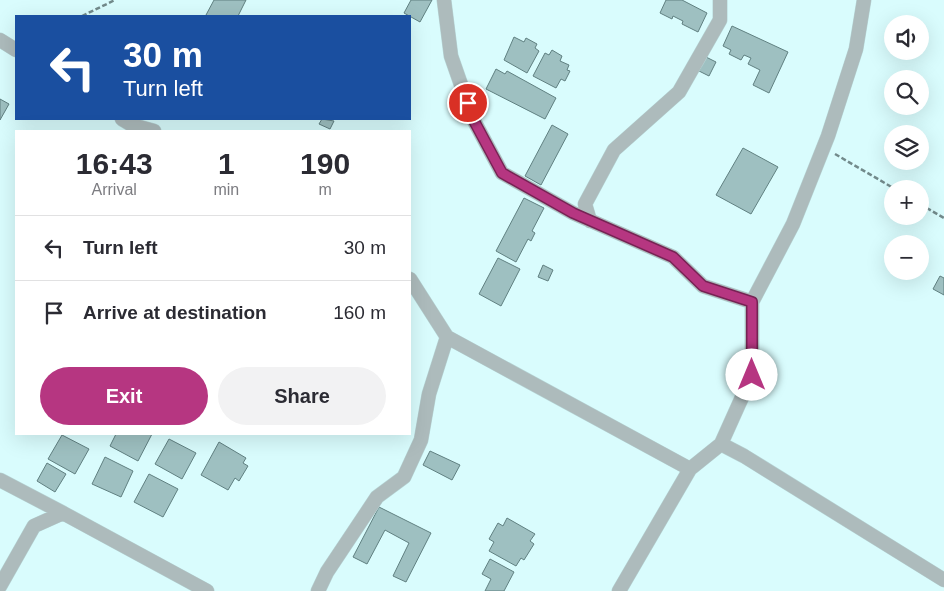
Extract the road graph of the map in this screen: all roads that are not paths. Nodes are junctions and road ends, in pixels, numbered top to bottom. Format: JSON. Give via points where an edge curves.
{"nodes":[{"id":1,"x":444,"y":0,"type":"edge"},
{"id":2,"x":720,"y":0,"type":"edge"},
{"id":3,"x":864,"y":0,"type":"edge"},
{"id":4,"x":0,"y":40,"type":"edge"},
{"id":5,"x":15,"y":49,"type":"edge"},
{"id":6,"x":124,"y":120,"type":"edge"},
{"id":7,"x":150,"y":130,"type":"edge"},
{"id":8,"x":590,"y":221,"type":"junction"},
{"id":9,"x":411,"y":281,"type":"edge"},
{"id":10,"x":752,"y":302,"type":"junction"},
{"id":11,"x":447,"y":337,"type":"junction"},
{"id":12,"x":720,"y":444,"type":"junction"},
{"id":13,"x":690,"y":469,"type":"junction"},
{"id":14,"x":0,"y":480,"type":"edge"},
{"id":15,"x":63,"y":514,"type":"junction"},
{"id":16,"x":944,"y":580,"type":"edge"},
{"id":17,"x":0,"y":586,"type":"edge"},
{"id":18,"x":207,"y":591,"type":"edge"},
{"id":19,"x":318,"y":591,"type":"edge"},
{"id":20,"x":619,"y":591,"type":"edge"}],
"edges":[{"from":1,"to":8,"type":"street","via":[[452,56],[473,119],[502,173]]},
{"from":2,"to":8,"type":"street","via":[[720,20],[679,92],[614,150],[585,204]]},
{"from":3,"to":10,"type":"street","via":[[856,49],[823,147],[792,224]]},
{"from":4,"to":5,"type":"street"},
{"from":6,"to":7,"type":"street"},
{"from":8,"to":10,"type":"street","via":[[673,257],[703,286]]},
{"from":9,"to":11,"type":"street"},
{"from":10,"to":12,"type":"street","via":[[752,375]]},
{"from":11,"to":13,"type":"street"},
{"from":11,"to":19,"type":"street","via":[[428,394],[421,440],[404,477],[377,497]]},
{"from":12,"to":13,"type":"street"},
{"from":12,"to":16,"type":"street"},
{"from":13,"to":20,"type":"street"},
{"from":14,"to":15,"type":"street"},
{"from":15,"to":17,"type":"street","via":[[34,526]]},
{"from":15,"to":18,"type":"street"}]}
